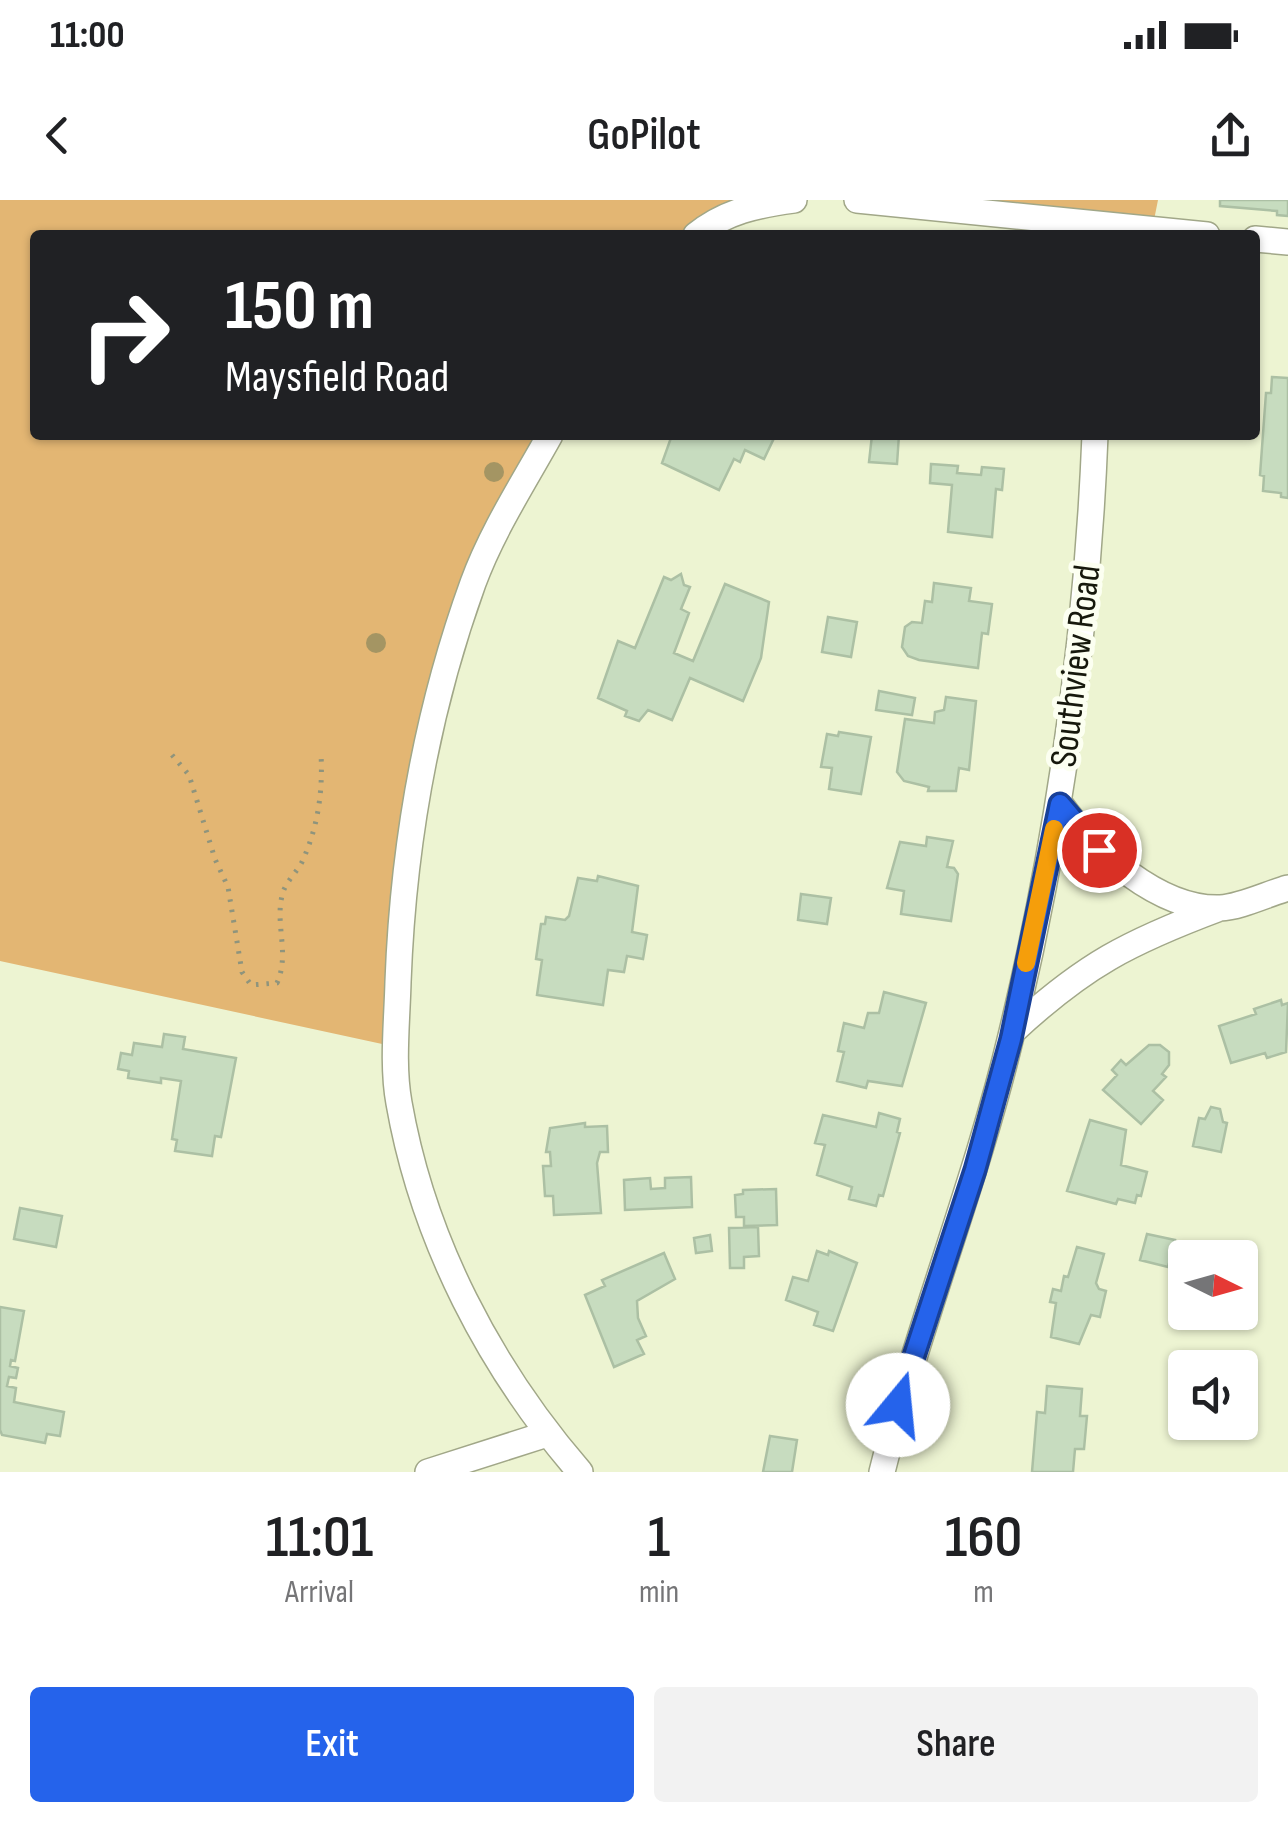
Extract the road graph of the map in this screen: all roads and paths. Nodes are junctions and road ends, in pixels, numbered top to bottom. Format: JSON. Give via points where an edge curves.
{"nodes":[{"id":1,"x":794,"y":200,"type":"edge"},
{"id":2,"x":857,"y":200,"type":"edge"},
{"id":3,"x":1053,"y":227,"type":"edge"},
{"id":4,"x":703,"y":230,"type":"edge"},
{"id":5,"x":1110,"y":230,"type":"edge"},
{"id":6,"x":1260,"y":240,"type":"edge"},
{"id":7,"x":1288,"y":242,"type":"edge"},
{"id":8,"x":547,"y":440,"type":"edge"},
{"id":9,"x":1095,"y":440,"type":"edge"},
{"id":10,"x":321,"y":754,"type":"dead end"},
{"id":11,"x":172,"y":755,"type":"dead end"},
{"id":12,"x":1060,"y":804,"type":"junction"},
{"id":13,"x":1288,"y":888,"type":"edge"},
{"id":14,"x":1220,"y":908,"type":"junction"},
{"id":15,"x":1012,"y":1032,"type":"junction"},
{"id":16,"x":548,"y":1434,"type":"junction"},
{"id":17,"x":428,"y":1472,"type":"edge"},
{"id":18,"x":580,"y":1472,"type":"edge"},
{"id":19,"x":882,"y":1472,"type":"edge"}],
"edges":[{"from":1,"to":4,"type":"street","via":[[752,206]]},
{"from":2,"to":3,"type":"street"},
{"from":3,"to":5,"type":"street"},
{"from":6,"to":7,"type":"street"},
{"from":8,"to":16,"type":"street","via":[[474,580],[432,723],[400,932],[396,1047],[398,1100],[429,1220],[478,1326]]},
{"from":9,"to":12,"type":"street","name":"Southview Road","via":[[1083,622]]},
{"from":10,"to":11,"type":"path","via":[[315,832],[282,894],[283,970],[267,986],[252,984],[242,972],[228,887],[189,775]]},
{"from":12,"to":14,"type":"street","via":[[1099,850],[1153,888]]},
{"from":12,"to":15,"type":"street","name":"Southview Road"},
{"from":13,"to":14,"type":"street"},
{"from":14,"to":15,"type":"street","via":[[1094,963]]},
{"from":15,"to":19,"type":"street","name":"Southview Road"},
{"from":16,"to":17,"type":"street"},
{"from":16,"to":18,"type":"street"}]}
